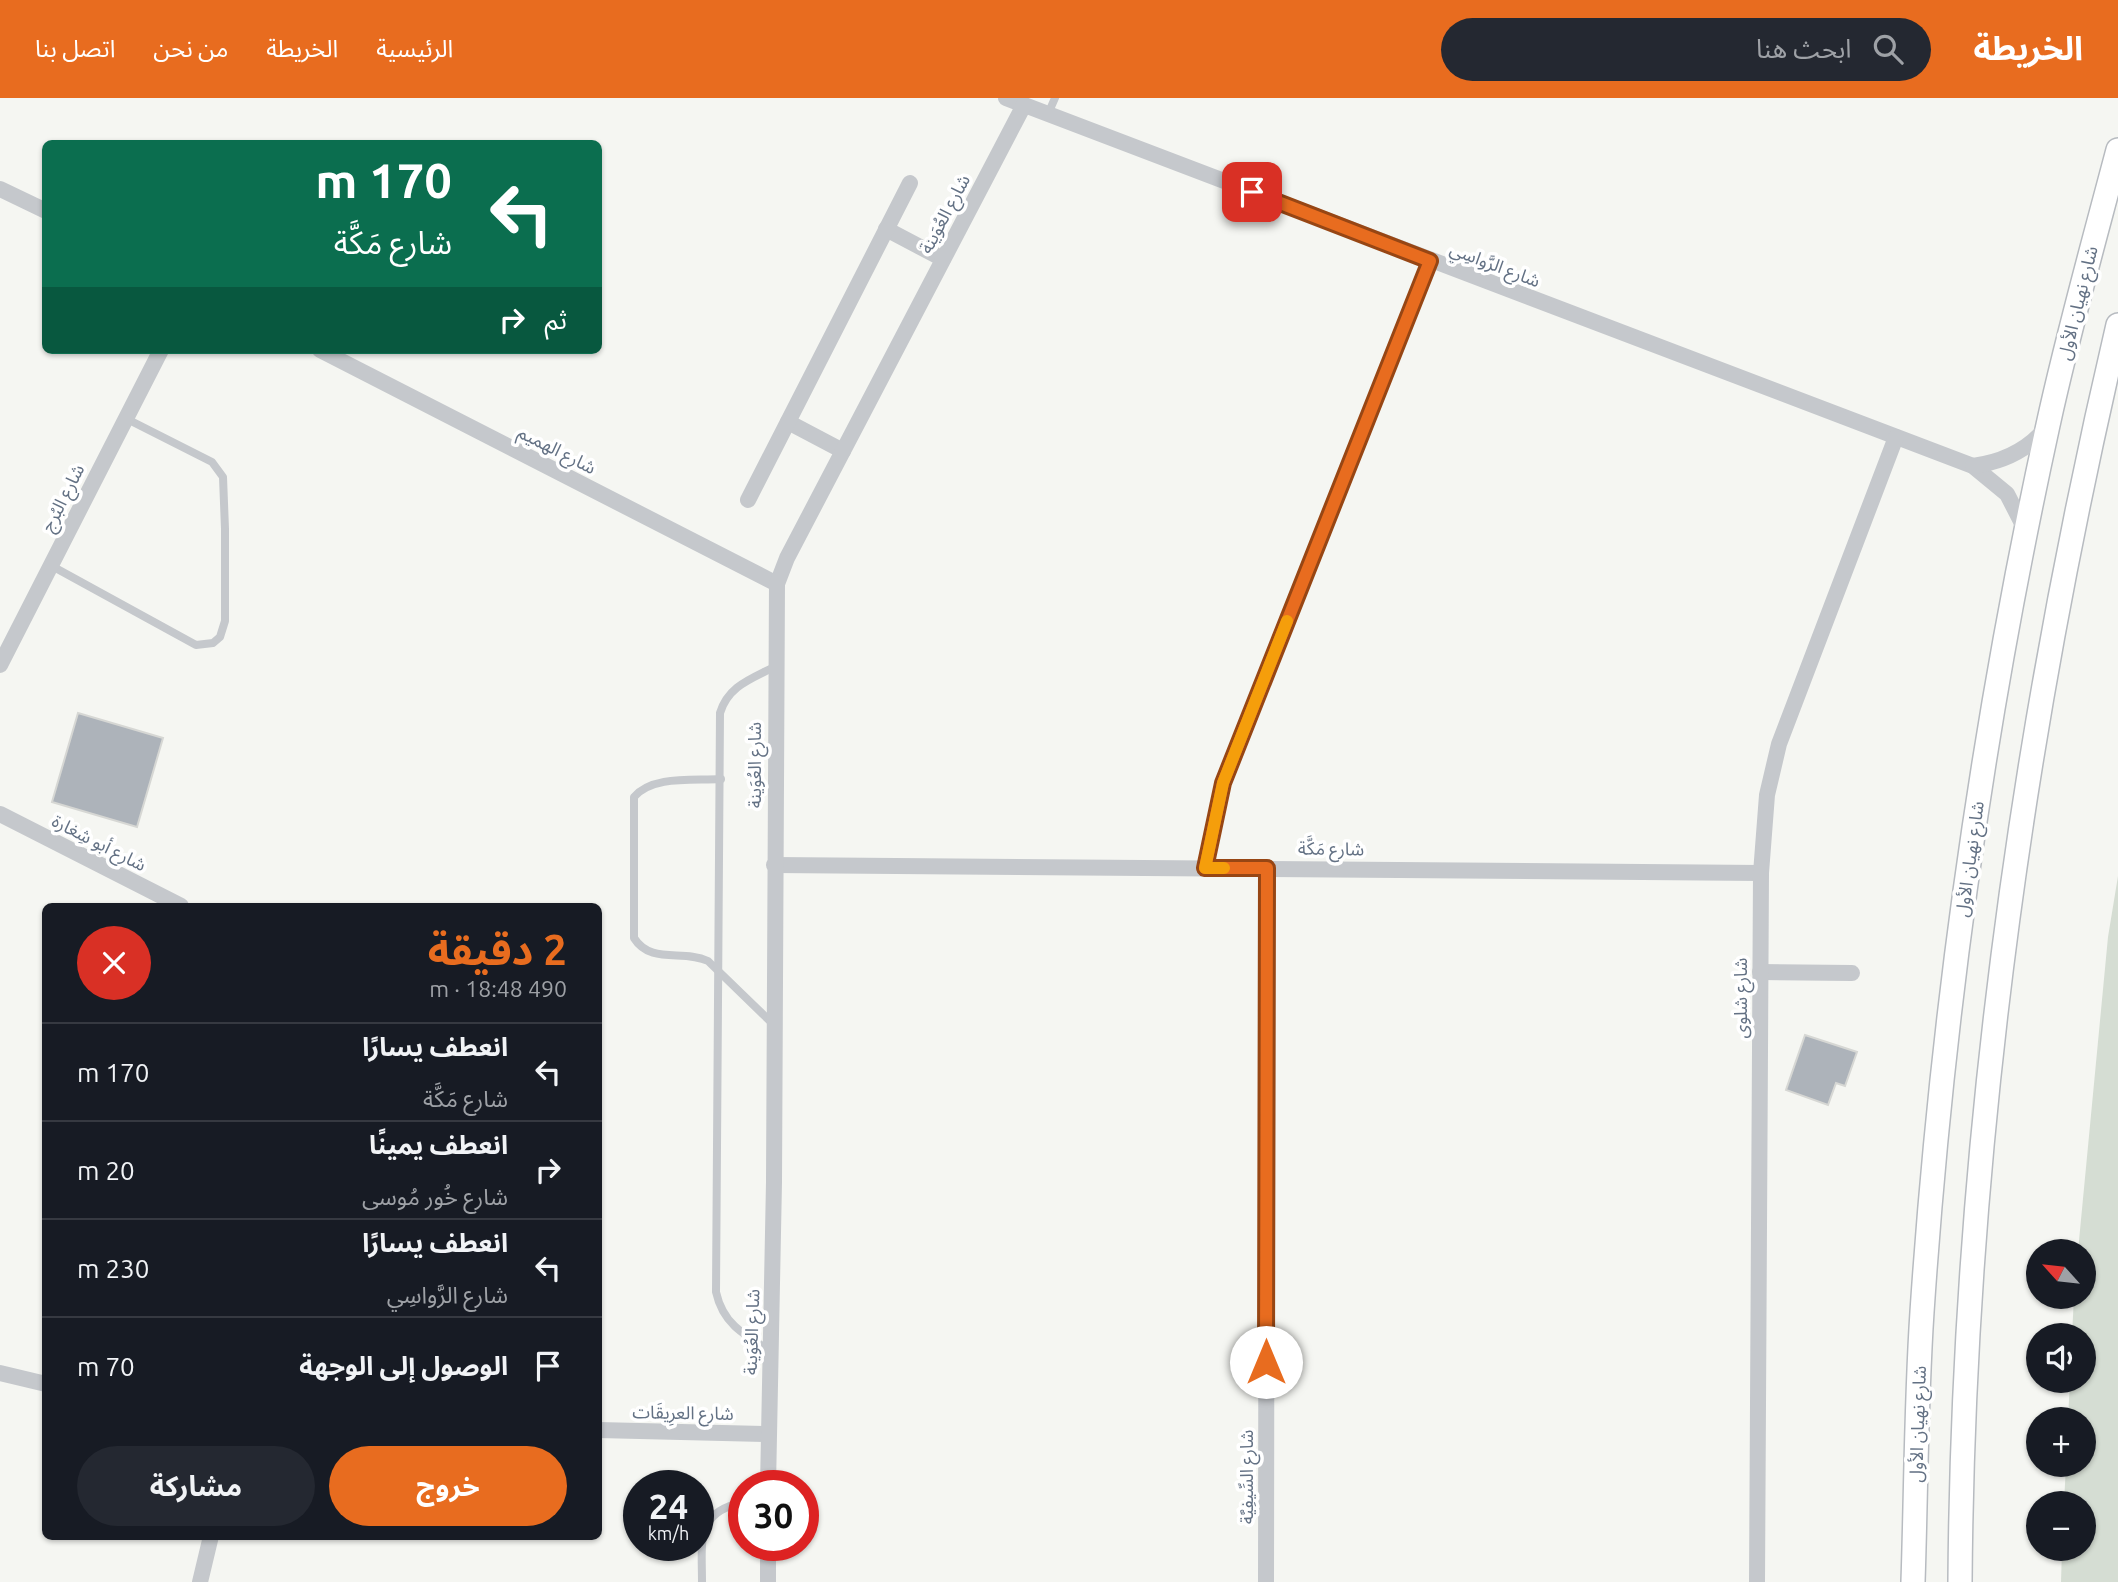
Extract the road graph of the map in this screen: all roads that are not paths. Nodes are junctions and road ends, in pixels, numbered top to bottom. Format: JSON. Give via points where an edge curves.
{"nodes":[{"id":1,"x":1006,"y":98,"type":"edge"},
{"id":2,"x":1055,"y":98,"type":"edge"},
{"id":3,"x":1024,"y":105,"type":"junction"},
{"id":4,"x":1048,"y":114,"type":"junction"},
{"id":5,"x":2118,"y":150,"type":"edge"},
{"id":6,"x":909,"y":183,"type":"dead end"},
{"id":7,"x":0,"y":189,"type":"edge"},
{"id":8,"x":42,"y":209,"type":"edge"},
{"id":9,"x":886,"y":229,"type":"junction"},
{"id":10,"x":943,"y":259,"type":"junction"},
{"id":11,"x":1430,"y":261,"type":"junction"},
{"id":12,"x":2118,"y":325,"type":"edge"},
{"id":13,"x":159,"y":354,"type":"edge"},
{"id":14,"x":328,"y":354,"type":"edge"},
{"id":15,"x":125,"y":418,"type":"junction"},
{"id":16,"x":788,"y":422,"type":"junction"},
{"id":17,"x":2048,"y":425,"type":"junction"},
{"id":18,"x":1896,"y":437,"type":"junction"},
{"id":19,"x":843,"y":451,"type":"junction"},
{"id":20,"x":1973,"y":466,"type":"junction"},
{"id":21,"x":748,"y":500,"type":"dead end"},
{"id":22,"x":2027,"y":534,"type":"junction"},
{"id":23,"x":50,"y":565,"type":"junction"},
{"id":24,"x":777,"y":584,"type":"junction"},
{"id":25,"x":4,"y":647,"type":"edge"},
{"id":26,"x":0,"y":665,"type":"edge"},
{"id":27,"x":774,"y":667,"type":"junction"},
{"id":28,"x":720,"y":779,"type":"junction"},
{"id":29,"x":0,"y":814,"type":"edge"},
{"id":30,"x":774,"y":865,"type":"junction"},
{"id":31,"x":1205,"y":868,"type":"junction"},
{"id":32,"x":1267,"y":868,"type":"junction"},
{"id":33,"x":1761,"y":873,"type":"junction"},
{"id":34,"x":175,"y":903,"type":"edge"},
{"id":35,"x":719,"y":970,"type":"junction"},
{"id":36,"x":1760,"y":972,"type":"junction"},
{"id":37,"x":1852,"y":973,"type":"dead end"},
{"id":38,"x":775,"y":1026,"type":"junction"},
{"id":39,"x":772,"y":1352,"type":"junction"},
{"id":40,"x":0,"y":1373,"type":"edge"},
{"id":41,"x":42,"y":1383,"type":"edge"},
{"id":42,"x":602,"y":1430,"type":"edge"},
{"id":43,"x":767,"y":1434,"type":"junction"},
{"id":44,"x":768,"y":1470,"type":"edge"},
{"id":45,"x":728,"y":1506,"type":"edge"},
{"id":46,"x":210,"y":1540,"type":"edge"},
{"id":47,"x":768,"y":1561,"type":"edge"},
{"id":48,"x":200,"y":1582,"type":"edge"},
{"id":49,"x":702,"y":1582,"type":"edge"},
{"id":50,"x":768,"y":1582,"type":"edge"},
{"id":51,"x":1266,"y":1582,"type":"edge"},
{"id":52,"x":1757,"y":1582,"type":"edge"},
{"id":53,"x":1913,"y":1582,"type":"edge"},
{"id":54,"x":1960,"y":1582,"type":"edge"}],
"edges":[{"from":1,"to":3,"type":"street","name":"شارع الرَّواسِي"},
{"from":2,"to":4,"type":"lane"},
{"from":3,"to":4,"type":"street","name":"شارع الرَّواسِي"},
{"from":3,"to":10,"type":"street","name":"شارع العُوَينة"},
{"from":4,"to":11,"type":"street","name":"شارع الرَّواسِي"},
{"from":5,"to":17,"type":"main road","name":"شارع نهيان الأول"},
{"from":6,"to":9,"type":"street"},
{"from":7,"to":8,"type":"street"},
{"from":9,"to":10,"type":"street"},
{"from":9,"to":16,"type":"street"},
{"from":10,"to":19,"type":"street","name":"شارع العُوَينة"},
{"from":11,"to":18,"type":"street","name":"شارع الرَّواسِي"},
{"from":11,"to":31,"type":"street","via":[[1223,783]]},
{"from":12,"to":54,"type":"main road","via":[[2070,544],[2003,941],[1973,1240]]},
{"from":13,"to":15,"type":"street","name":"شارع البُرج"},
{"from":14,"to":24,"type":"street","name":"شارع الهميم"},
{"from":15,"to":23,"type":"street","name":"شارع البُرج"},
{"from":15,"to":23,"type":"lane","via":[[212,462],[221,471],[224,630],[213,643],[196,645]]},
{"from":16,"to":19,"type":"street"},
{"from":16,"to":21,"type":"street"},
{"from":17,"to":20,"type":"street","via":[[2020,451]]},
{"from":17,"to":22,"type":"main road","name":"شارع نهيان الأول"},
{"from":18,"to":20,"type":"street","name":"شارع الرَّواسِي"},
{"from":18,"to":33,"type":"street","name":"شارع شلوى","via":[[1779,744],[1767,795]]},
{"from":19,"to":24,"type":"street","name":"شارع العُوَينة"},
{"from":20,"to":22,"type":"street","name":"شارع الرَّواسِي","via":[[2007,494]]},
{"from":22,"to":53,"type":"main road","name":"شارع نهيان الأول","via":[[1974,826],[1942,1083],[1922,1313]]},
{"from":23,"to":25,"type":"street","name":"شارع البُرج"},
{"from":24,"to":27,"type":"street","name":"شارع العُوَينة"},
{"from":25,"to":26,"type":"street","name":"شارع البُرج"},
{"from":27,"to":28,"type":"lane","via":[[736,686],[723,703]]},
{"from":27,"to":30,"type":"street","name":"شارع العُوَينة"},
{"from":28,"to":35,"type":"lane"},
{"from":28,"to":35,"type":"lane","via":[[648,786],[632,804],[634,938],[655,954],[700,957]]},
{"from":29,"to":34,"type":"street","name":"شارع أبو شِغارة"},
{"from":30,"to":31,"type":"street","name":"شارع مَكَّة"},
{"from":30,"to":38,"type":"street","name":"شارع العُوَينة"},
{"from":31,"to":32,"type":"street","name":"شارع مَكَّة"},
{"from":32,"to":33,"type":"street","name":"شارع مَكَّة"},
{"from":32,"to":51,"type":"street","name":"شارع السِّيفِيَّة"},
{"from":33,"to":36,"type":"street","name":"شارع شلوى"},
{"from":35,"to":38,"type":"lane"},
{"from":35,"to":39,"type":"lane","via":[[716,1292],[719,1306],[737,1331]]},
{"from":36,"to":37,"type":"street"},
{"from":36,"to":52,"type":"street","name":"شارع شلوى"},
{"from":38,"to":39,"type":"street","name":"شارع العُوَينة"},
{"from":39,"to":43,"type":"street","name":"شارع العُوَينة"},
{"from":40,"to":41,"type":"street"},
{"from":42,"to":43,"type":"street","name":"شارع العرِيقَات"},
{"from":43,"to":44,"type":"street","name":"شارع العُوَينة"},
{"from":45,"to":49,"type":"lane","via":[[706,1523]]},
{"from":46,"to":48,"type":"street"},
{"from":47,"to":50,"type":"street"}]}
